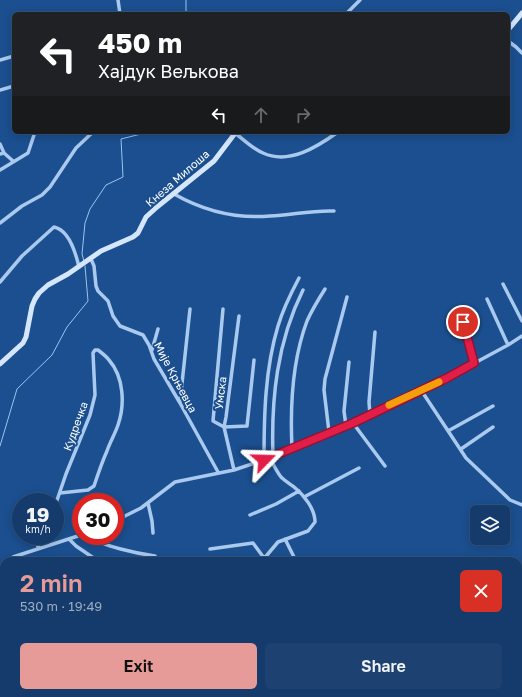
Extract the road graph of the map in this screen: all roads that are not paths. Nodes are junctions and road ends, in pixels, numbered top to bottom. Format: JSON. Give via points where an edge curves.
{"nodes":[{"id":1,"x":118,"y":0,"type":"edge"},
{"id":2,"x":360,"y":0,"type":"edge"},
{"id":3,"x":120,"y":12,"type":"edge"},
{"id":4,"x":348,"y":12,"type":"edge"},
{"id":5,"x":522,"y":13,"type":"edge"},
{"id":6,"x":510,"y":28,"type":"edge"},
{"id":7,"x":510,"y":42,"type":"edge"},
{"id":8,"x":522,"y":54,"type":"edge"},
{"id":9,"x":12,"y":57,"type":"edge"},
{"id":10,"x":0,"y":60,"type":"edge"},
{"id":11,"x":12,"y":87,"type":"edge"},
{"id":12,"x":0,"y":90,"type":"edge"},
{"id":13,"x":34,"y":134,"type":"edge"},
{"id":14,"x":91,"y":134,"type":"edge"},
{"id":15,"x":234,"y":134,"type":"edge"},
{"id":16,"x":238,"y":134,"type":"edge"},
{"id":17,"x":335,"y":134,"type":"edge"},
{"id":18,"x":0,"y":144,"type":"edge"},
{"id":19,"x":2,"y":154,"type":"edge"},
{"id":20,"x":13,"y":161,"type":"junction"},
{"id":21,"x":0,"y":170,"type":"edge"},
{"id":22,"x":174,"y":194,"type":"junction"},
{"id":23,"x":334,"y":211,"type":"dead end"},
{"id":24,"x":0,"y":223,"type":"edge"},
{"id":25,"x":84,"y":264,"type":"junction"},
{"id":26,"x":299,"y":278,"type":"dead end"},
{"id":27,"x":0,"y":282,"type":"edge"},
{"id":28,"x":503,"y":284,"type":"dead end"},
{"id":29,"x":325,"y":289,"type":"dead end"},
{"id":30,"x":303,"y":290,"type":"dead end"},
{"id":31,"x":347,"y":298,"type":"dead end"},
{"id":32,"x":487,"y":299,"type":"dead end"},
{"id":33,"x":459,"y":308,"type":"dead end"},
{"id":34,"x":190,"y":309,"type":"dead end"},
{"id":35,"x":224,"y":309,"type":"dead end"},
{"id":36,"x":239,"y":316,"type":"dead end"},
{"id":37,"x":522,"y":321,"type":"edge"},
{"id":38,"x":158,"y":329,"type":"dead end"},
{"id":39,"x":375,"y":332,"type":"dead end"},
{"id":40,"x":522,"y":336,"type":"edge"},
{"id":41,"x":508,"y":345,"type":"junction"},
{"id":42,"x":152,"y":350,"type":"junction"},
{"id":43,"x":254,"y":360,"type":"dead end"},
{"id":44,"x":349,"y":362,"type":"dead end"},
{"id":45,"x":474,"y":363,"type":"junction"},
{"id":46,"x":0,"y":364,"type":"edge"},
{"id":47,"x":421,"y":390,"type":"junction"},
{"id":48,"x":180,"y":402,"type":"junction"},
{"id":49,"x":493,"y":406,"type":"dead end"},
{"id":50,"x":370,"y":415,"type":"junction"},
{"id":51,"x":353,"y":423,"type":"junction"},
{"id":52,"x":346,"y":426,"type":"junction"},
{"id":53,"x":493,"y":427,"type":"dead end"},
{"id":54,"x":224,"y":428,"type":"junction"},
{"id":55,"x":448,"y":431,"type":"junction"},
{"id":56,"x":329,"y":432,"type":"junction"},
{"id":57,"x":292,"y":448,"type":"junction"},
{"id":58,"x":461,"y":450,"type":"junction"},
{"id":59,"x":271,"y":457,"type":"junction"},
{"id":60,"x":264,"y":460,"type":"junction"},
{"id":61,"x":385,"y":466,"type":"dead end"},
{"id":62,"x":359,"y":468,"type":"dead end"},
{"id":63,"x":234,"y":470,"type":"junction"},
{"id":64,"x":218,"y":472,"type":"junction"},
{"id":65,"x":299,"y":491,"type":"junction"},
{"id":66,"x":60,"y":492,"type":"joint"},
{"id":67,"x":304,"y":497,"type":"junction"},
{"id":68,"x":148,"y":503,"type":"junction"},
{"id":69,"x":522,"y":505,"type":"edge"},
{"id":70,"x":250,"y":515,"type":"dead end"},
{"id":71,"x":124,"y":517,"type":"edge"},
{"id":72,"x":153,"y":533,"type":"dead end"},
{"id":73,"x":72,"y":538,"type":"edge"},
{"id":74,"x":69,"y":539,"type":"junction"},
{"id":75,"x":285,"y":539,"type":"junction"},
{"id":76,"x":38,"y":545,"type":"edge"},
{"id":77,"x":109,"y":545,"type":"edge"},
{"id":78,"x":38,"y":549,"type":"junction"},
{"id":79,"x":210,"y":549,"type":"dead end"},
{"id":80,"x":155,"y":556,"type":"dead end"},
{"id":81,"x":13,"y":557,"type":"edge"},
{"id":82,"x":92,"y":557,"type":"edge"},
{"id":83,"x":260,"y":557,"type":"edge"},
{"id":84,"x":265,"y":557,"type":"edge"},
{"id":85,"x":294,"y":557,"type":"edge"}],
"edges":[{"from":1,"to":3,"type":"street"},
{"from":2,"to":4,"type":"street"},
{"from":5,"to":6,"type":"street"},
{"from":7,"to":8,"type":"street"},
{"from":9,"to":10,"type":"street"},
{"from":11,"to":12,"type":"street"},
{"from":13,"to":20,"type":"street","via":[[28,153]]},
{"from":14,"to":24,"type":"street","via":[[76,148],[42,195]]},
{"from":15,"to":22,"type":"street","name":"Кнеза Милоша","via":[[214,161]]},
{"from":16,"to":17,"type":"street","via":[[264,154],[284,157],[304,152]]},
{"from":18,"to":19,"type":"street"},
{"from":19,"to":20,"type":"street"},
{"from":20,"to":21,"type":"street"},
{"from":22,"to":23,"type":"street","via":[[190,204],[244,217]]},
{"from":22,"to":25,"type":"street","name":"Кнеза Милоша","via":[[146,217],[138,233],[133,237],[101,251]]},
{"from":25,"to":27,"type":"street","name":"Мије Крњевца","via":[[69,240],[60,229],[54,227],[22,256]]},
{"from":25,"to":42,"type":"street","name":"Мије Крњевца","via":[[94,266],[98,291],[108,302],[120,326],[143,335]]},
{"from":25,"to":46,"type":"street","name":"Кнеза Милоша","via":[[48,285],[39,294],[32,306],[26,337]]},
{"from":26,"to":60,"type":"street","via":[[281,318],[272,347],[265,410]]},
{"from":28,"to":37,"type":"street"},
{"from":29,"to":57,"type":"street","via":[[312,312],[300,344],[292,393]]},
{"from":30,"to":59,"type":"street","via":[[285,334],[279,361],[273,405]]},
{"from":31,"to":56,"type":"street","via":[[325,379]]},
{"from":32,"to":41,"type":"street"},
{"from":33,"to":45,"type":"street"},
{"from":34,"to":48,"type":"street"},
{"from":35,"to":54,"type":"street","via":[[213,421]]},
{"from":36,"to":54,"type":"street","name":"Умска"},
{"from":38,"to":42,"type":"street"},
{"from":39,"to":50,"type":"street"},
{"from":40,"to":41,"type":"street"},
{"from":41,"to":45,"type":"street"},
{"from":42,"to":48,"type":"street","name":"Мије Крњевца","via":[[154,359]]},
{"from":43,"to":54,"type":"street","via":[[247,426]]},
{"from":44,"to":52,"type":"street","via":[[344,419]]},
{"from":45,"to":47,"type":"street"},
{"from":47,"to":50,"type":"street"},
{"from":47,"to":55,"type":"street"},
{"from":48,"to":64,"type":"street","name":"Мије Крњевца"},
{"from":49,"to":55,"type":"street"},
{"from":50,"to":51,"type":"street"},
{"from":51,"to":52,"type":"street"},
{"from":51,"to":61,"type":"street"},
{"from":52,"to":56,"type":"street"},
{"from":53,"to":58,"type":"street"},
{"from":54,"to":63,"type":"street","name":"Умска"},
{"from":55,"to":58,"type":"street"},
{"from":56,"to":57,"type":"street"},
{"from":57,"to":59,"type":"street"},
{"from":58,"to":69,"type":"street","via":[[466,458],[510,500]]},
{"from":59,"to":60,"type":"street"},
{"from":59,"to":65,"type":"street","via":[[282,478]]},
{"from":60,"to":63,"type":"street"},
{"from":62,"to":67,"type":"street"},
{"from":63,"to":64,"type":"street"},
{"from":64,"to":68,"type":"street","via":[[175,482]]},
{"from":65,"to":67,"type":"street"},
{"from":65,"to":70,"type":"street"},
{"from":66,"to":66,"type":"street","name":"Кудречка","via":[[91,489],[94,486],[118,426],[122,397],[117,372],[98,350],[93,353],[95,395],[90,415]]},
{"from":67,"to":75,"type":"street","via":[[313,510],[315,522],[308,531]]},
{"from":68,"to":71,"type":"street"},
{"from":68,"to":72,"type":"street"},
{"from":73,"to":74,"type":"street"},
{"from":74,"to":78,"type":"street"},
{"from":74,"to":82,"type":"street"},
{"from":75,"to":84,"type":"street","via":[[278,542]]},
{"from":75,"to":85,"type":"street"},
{"from":76,"to":78,"type":"street"},
{"from":77,"to":80,"type":"street"},
{"from":78,"to":81,"type":"street"},
{"from":79,"to":83,"type":"street","via":[[253,542]]}]}
